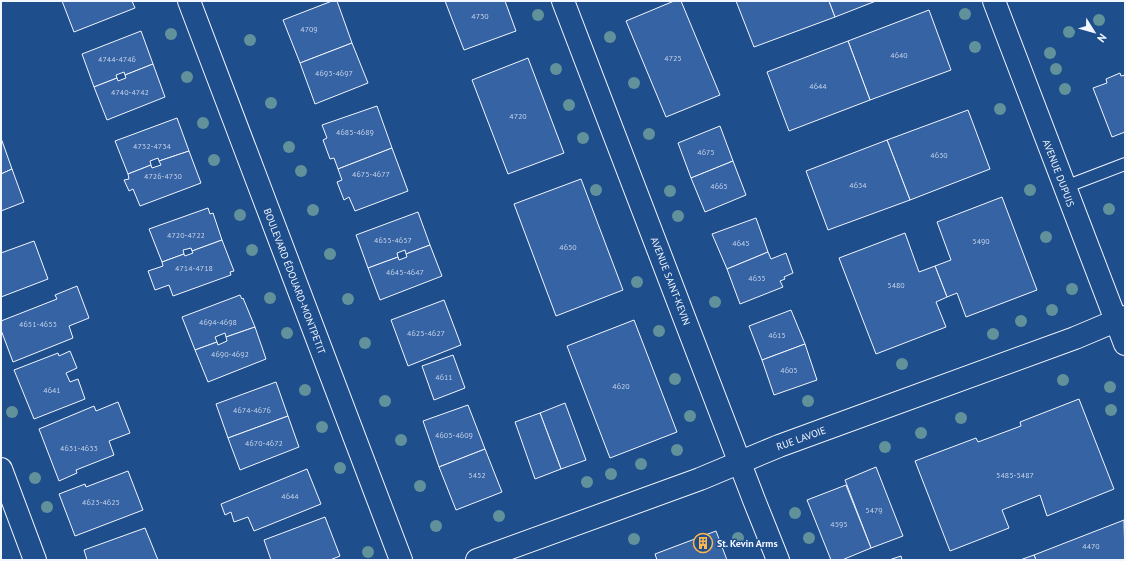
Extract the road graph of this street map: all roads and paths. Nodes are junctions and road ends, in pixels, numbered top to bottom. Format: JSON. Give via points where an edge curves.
{"nodes":[{"id":1,"x":189,"y":1,"type":"edge"},
{"id":2,"x":563,"y":1,"type":"edge"},
{"id":3,"x":994,"y":1,"type":"edge"},
{"id":4,"x":1125,"y":164,"type":"edge"},
{"id":5,"x":1065,"y":187,"type":"junction"},
{"id":6,"x":1120,"y":319,"type":"edge"},
{"id":7,"x":1125,"y":344,"type":"edge"},
{"id":8,"x":740,"y":462,"type":"junction"},
{"id":9,"x":1,"y":469,"type":"edge"},
{"id":10,"x":35,"y":560,"type":"edge"},
{"id":11,"x":401,"y":560,"type":"edge"},
{"id":12,"x":477,"y":560,"type":"edge"},
{"id":13,"x":778,"y":560,"type":"edge"}],
"edges":[{"from":1,"to":11,"type":"street","name":"BOULEVARD ÉDOUARD-MONTPETIT"},
{"from":2,"to":8,"type":"street","name":"AVENUE SAINT-KEVIN"},
{"from":3,"to":5,"type":"street","name":"AVENUE DUPUIS"},
{"from":4,"to":5,"type":"lane"},
{"from":5,"to":6,"type":"street","name":"AVENUE DUPUIS"},
{"from":6,"to":7,"type":"street","name":"AVENUE DUPUIS"},
{"from":6,"to":8,"type":"street","name":"RUE LAVOIE"},
{"from":8,"to":12,"type":"street","name":"RUE LAVOIE"},
{"from":8,"to":13,"type":"street","name":"AVENUE SAINT-KEVIN"},
{"from":9,"to":10,"type":"street"}]}
